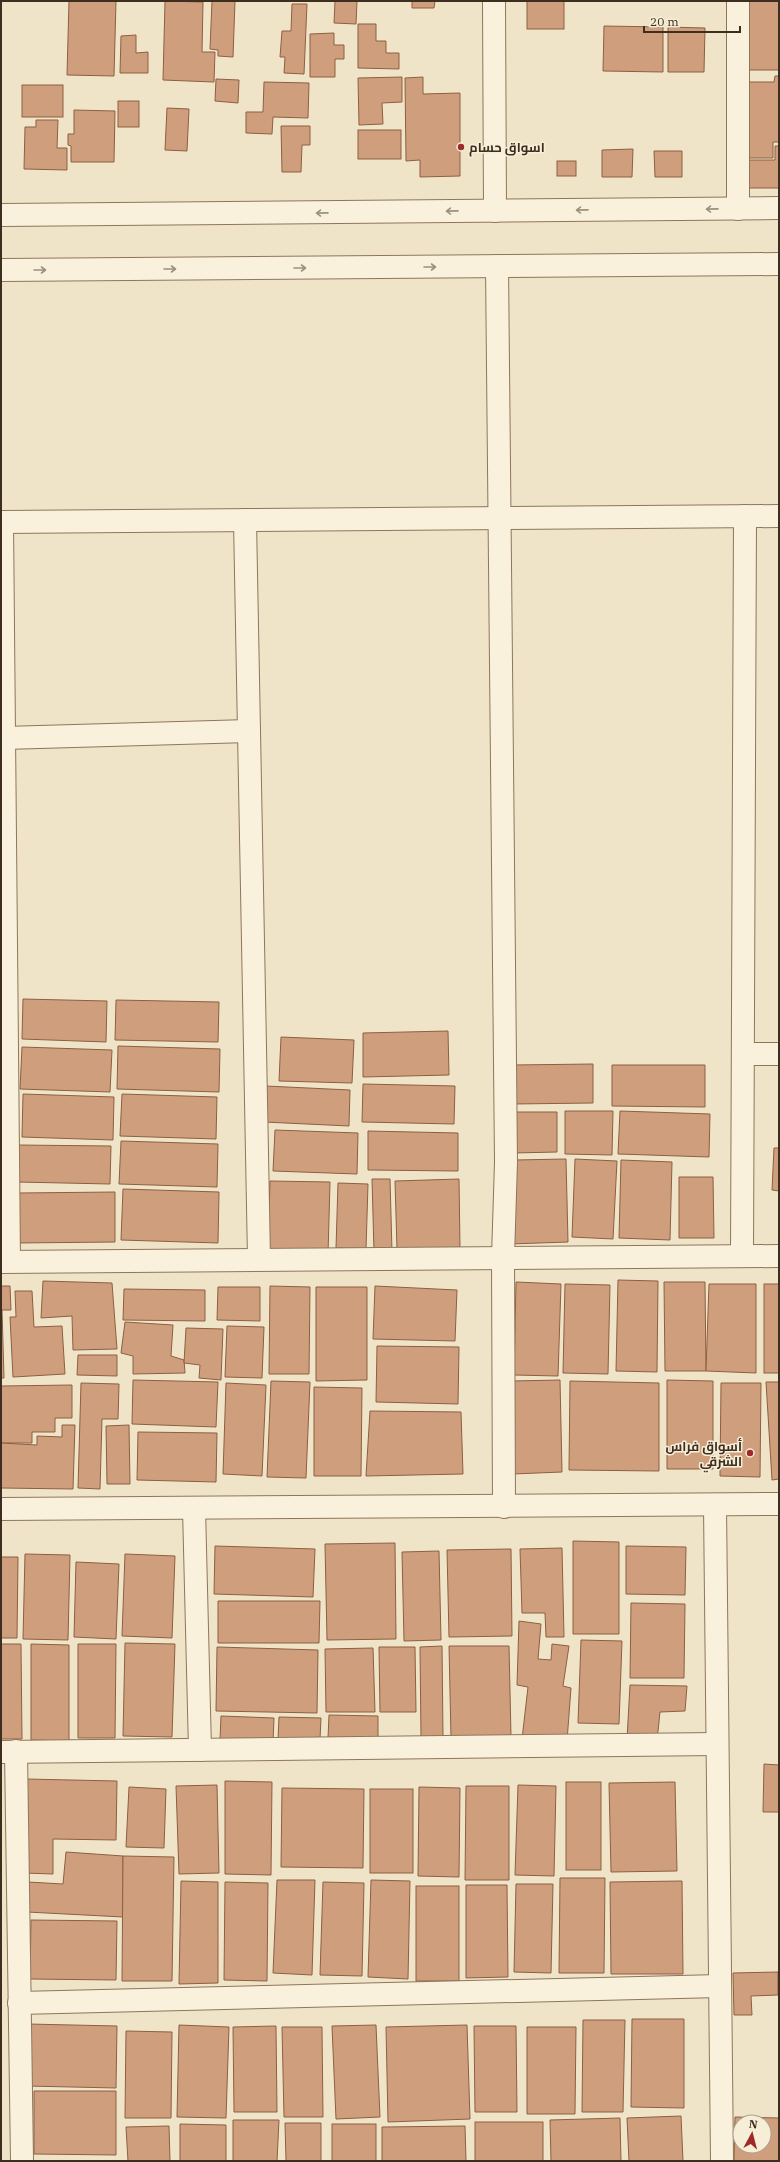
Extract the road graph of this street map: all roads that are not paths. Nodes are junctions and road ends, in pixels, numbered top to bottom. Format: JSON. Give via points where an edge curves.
{"nodes":[{"id":1,"x":494,"y":1,"type":"edge"},
{"id":2,"x":738,"y":1,"type":"edge"},
{"id":3,"x":779,"y":208,"type":"edge"},
{"id":4,"x":738,"y":209,"type":"junction"},
{"id":5,"x":495,"y":211,"type":"junction"},
{"id":6,"x":1,"y":215,"type":"edge"},
{"id":7,"x":779,"y":264,"type":"edge"},
{"id":8,"x":497,"y":266,"type":"junction"},
{"id":9,"x":1,"y":270,"type":"edge"},
{"id":10,"x":745,"y":516,"type":"junction"},
{"id":11,"x":779,"y":516,"type":"edge"},
{"id":12,"x":499,"y":517,"type":"junction"},
{"id":13,"x":245,"y":520,"type":"junction"},
{"id":14,"x":1,"y":522,"type":"edge"},
{"id":15,"x":249,"y":731,"type":"junction"},
{"id":16,"x":4,"y":738,"type":"junction"},
{"id":17,"x":743,"y":1054,"type":"junction"},
{"id":18,"x":779,"y":1054,"type":"edge"},
{"id":19,"x":742,"y":1255,"type":"junction"},
{"id":20,"x":779,"y":1256,"type":"edge"},
{"id":21,"x":503,"y":1257,"type":"junction"},
{"id":22,"x":259,"y":1259,"type":"junction"},
{"id":23,"x":5,"y":1261,"type":"edge"},
{"id":24,"x":779,"y":1504,"type":"edge"},
{"id":25,"x":715,"y":1505,"type":"junction"},
{"id":26,"x":504,"y":1507,"type":"junction"},
{"id":27,"x":194,"y":1508,"type":"junction"},
{"id":28,"x":1,"y":1509,"type":"edge"},
{"id":29,"x":717,"y":1744,"type":"junction"},
{"id":30,"x":200,"y":1750,"type":"junction"},
{"id":31,"x":8,"y":1751,"type":"edge"},
{"id":32,"x":720,"y":1986,"type":"junction"},
{"id":33,"x":20,"y":2003,"type":"junction"},
{"id":34,"x":22,"y":2161,"type":"edge"},
{"id":35,"x":722,"y":2161,"type":"edge"}],
"edges":[{"from":1,"to":5,"type":"street"},
{"from":2,"to":4,"type":"street"},
{"from":3,"to":4,"type":"street"},
{"from":4,"to":5,"type":"street","one_way":true},
{"from":5,"to":6,"type":"street","one_way":true},
{"from":7,"to":8,"type":"street"},
{"from":9,"to":8,"type":"street","one_way":true},
{"from":8,"to":12,"type":"street"},
{"from":10,"to":11,"type":"street"},
{"from":10,"to":12,"type":"street"},
{"from":10,"to":17,"type":"street"},
{"from":12,"to":13,"type":"street"},
{"from":12,"to":21,"type":"street","via":[[506,1162]]},
{"from":13,"to":14,"type":"street"},
{"from":13,"to":15,"type":"street"},
{"from":14,"to":16,"type":"street"},
{"from":15,"to":16,"type":"street"},
{"from":15,"to":22,"type":"street"},
{"from":16,"to":23,"type":"street"},
{"from":17,"to":18,"type":"street"},
{"from":17,"to":19,"type":"street"},
{"from":19,"to":20,"type":"street"},
{"from":19,"to":21,"type":"street"},
{"from":21,"to":22,"type":"street"},
{"from":21,"to":26,"type":"street"},
{"from":22,"to":23,"type":"street"},
{"from":24,"to":25,"type":"street"},
{"from":25,"to":26,"type":"street"},
{"from":25,"to":29,"type":"street"},
{"from":26,"to":27,"type":"street"},
{"from":27,"to":28,"type":"street"},
{"from":27,"to":30,"type":"street"},
{"from":29,"to":30,"type":"street"},
{"from":29,"to":32,"type":"street"},
{"from":30,"to":31,"type":"street"},
{"from":31,"to":33,"type":"street"},
{"from":32,"to":33,"type":"street"},
{"from":32,"to":35,"type":"street"},
{"from":33,"to":34,"type":"street"}]}
